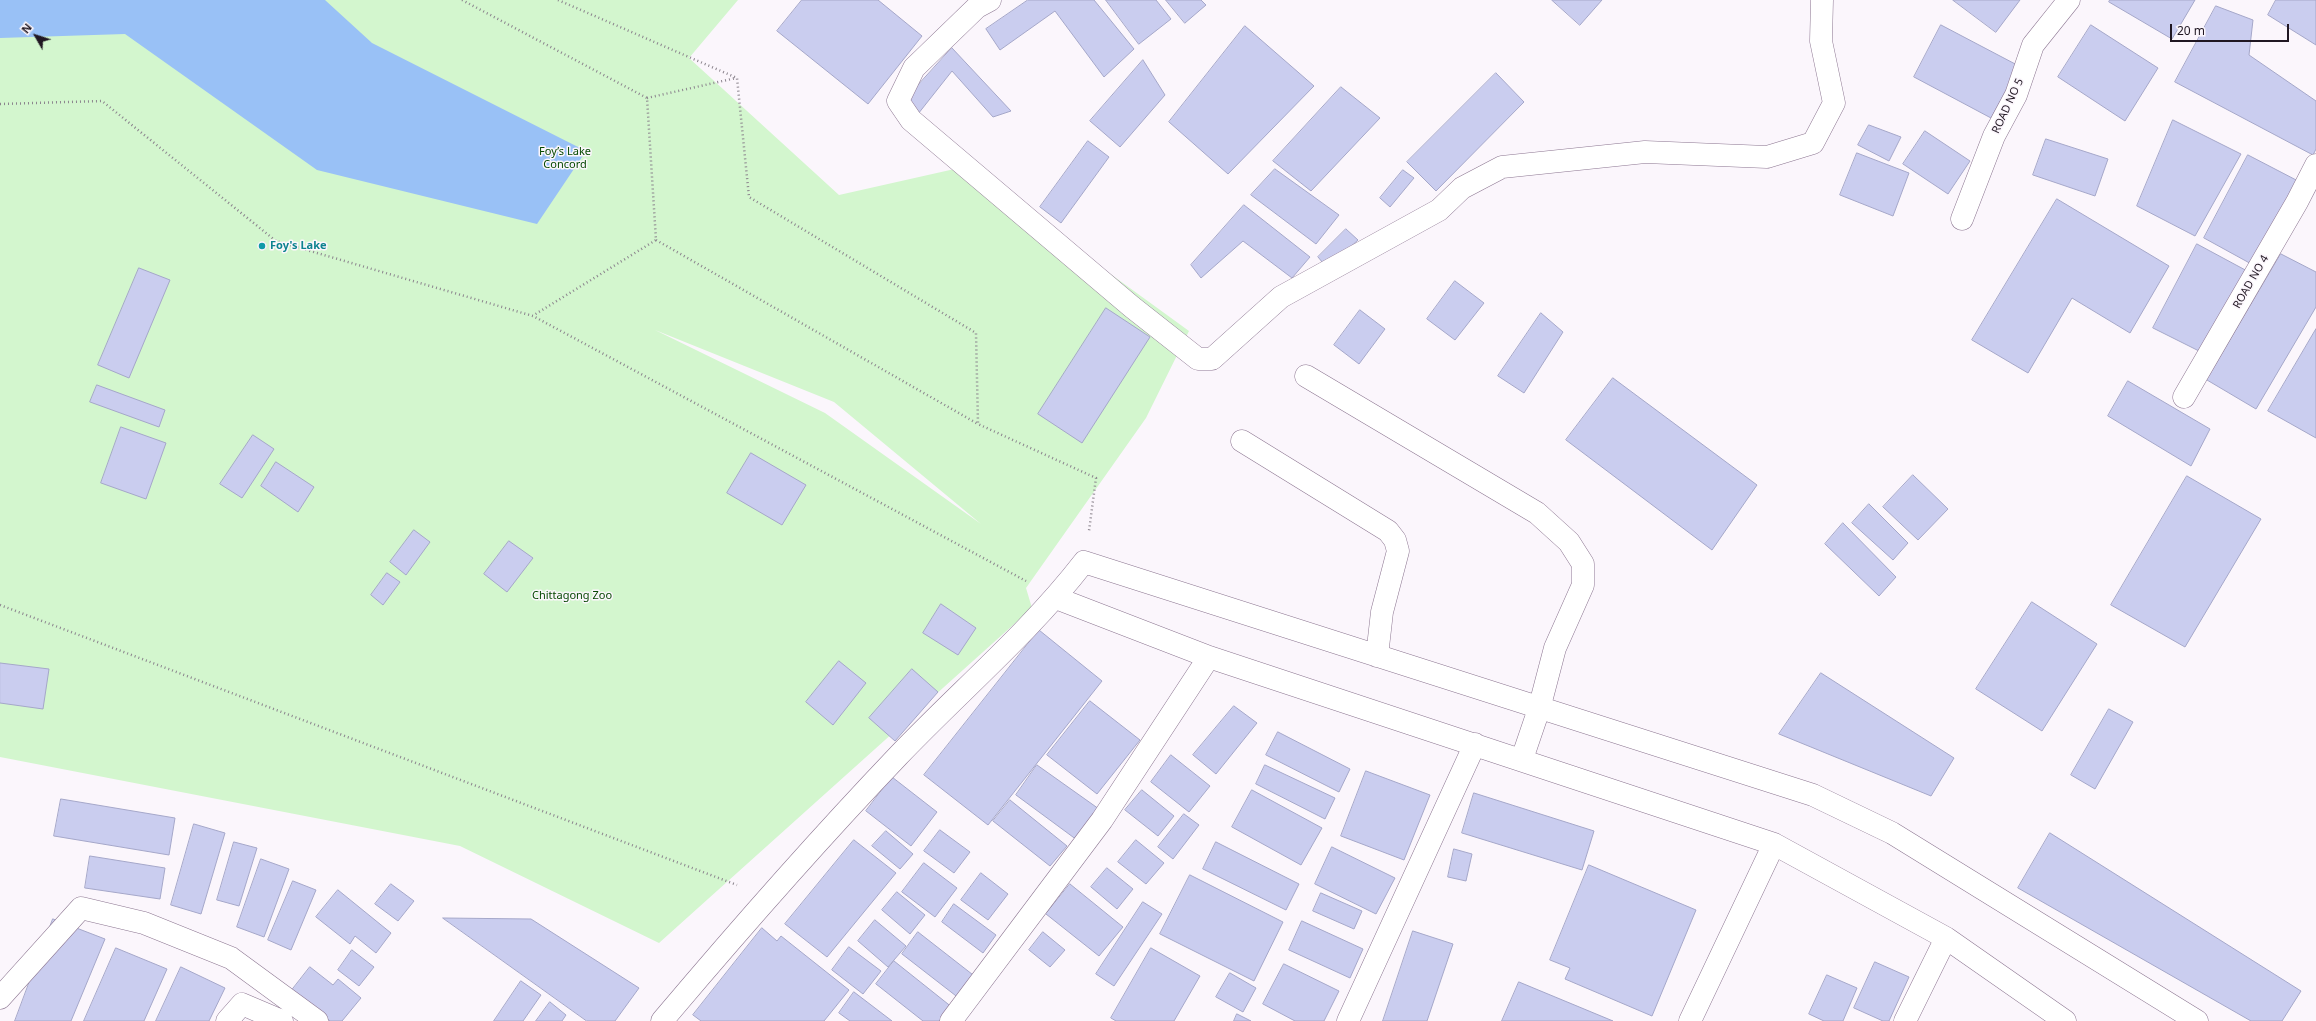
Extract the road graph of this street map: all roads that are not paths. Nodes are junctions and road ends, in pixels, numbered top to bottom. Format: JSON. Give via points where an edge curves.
{"nodes":[{"id":1,"x":990,"y":0,"type":"edge"},
{"id":2,"x":1822,"y":0,"type":"edge"},
{"id":3,"x":2069,"y":0,"type":"edge"},
{"id":4,"x":2316,"y":165,"type":"edge"},
{"id":5,"x":1962,"y":219,"type":"dead end"},
{"id":6,"x":1306,"y":376,"type":"dead end"},
{"id":7,"x":2184,"y":398,"type":"dead end"},
{"id":8,"x":1242,"y":441,"type":"dead end"},
{"id":9,"x":1056,"y":598,"type":"junction"},
{"id":10,"x":1377,"y":656,"type":"junction"},
{"id":11,"x":1208,"y":657,"type":"junction"},
{"id":12,"x":1539,"y":708,"type":"junction"},
{"id":13,"x":1475,"y":744,"type":"junction"},
{"id":14,"x":1522,"y":759,"type":"junction"},
{"id":15,"x":1774,"y":844,"type":"junction"},
{"id":16,"x":1946,"y":938,"type":"junction"},
{"id":17,"x":0,"y":998,"type":"edge"},
{"id":18,"x":313,"y":1018,"type":"edge"},
{"id":19,"x":2054,"y":1018,"type":"edge"},
{"id":20,"x":227,"y":1021,"type":"edge"},
{"id":21,"x":284,"y":1021,"type":"edge"},
{"id":22,"x":662,"y":1021,"type":"edge"},
{"id":23,"x":951,"y":1021,"type":"edge"},
{"id":24,"x":1348,"y":1021,"type":"edge"},
{"id":25,"x":1690,"y":1021,"type":"edge"},
{"id":26,"x":1905,"y":1021,"type":"edge"},
{"id":27,"x":2197,"y":1021,"type":"edge"}],
"edges":[{"from":1,"to":2,"type":"street","via":[[977,7],[914,68],[898,101],[917,126],[1132,307],[1198,359],[1212,358],[1281,297],[1439,210],[1462,188],[1502,168],[1645,152],[1767,157],[1813,142],[1834,103],[1821,41]]},
{"from":3,"to":5,"type":"street","name":"ROAD NO 5","via":[[2033,45],[2016,95],[1994,136]]},
{"from":4,"to":7,"type":"street","name":"ROAD NO 4"},
{"from":6,"to":12,"type":"street","via":[[1537,513],[1569,542],[1582,564],[1583,585],[1555,648]]},
{"from":8,"to":10,"type":"street","via":[[1388,531],[1395,540],[1398,551],[1382,612]]},
{"from":9,"to":10,"type":"street","via":[[1084,562]]},
{"from":9,"to":11,"type":"street"},
{"from":9,"to":22,"type":"street","via":[[899,756],[767,897]]},
{"from":10,"to":12,"type":"street"},
{"from":11,"to":13,"type":"street"},
{"from":11,"to":23,"type":"street","via":[[1102,820]]},
{"from":12,"to":14,"type":"street"},
{"from":12,"to":27,"type":"street","via":[[1813,795],[1892,833]]},
{"from":13,"to":14,"type":"street"},
{"from":13,"to":24,"type":"street"},
{"from":14,"to":15,"type":"street"},
{"from":15,"to":16,"type":"street"},
{"from":15,"to":25,"type":"street"},
{"from":16,"to":19,"type":"street"},
{"from":16,"to":26,"type":"street"},
{"from":17,"to":18,"type":"street","via":[[81,908],[144,923],[231,958]]},
{"from":18,"to":21,"type":"street"},
{"from":20,"to":21,"type":"street","via":[[242,1004]]}]}
